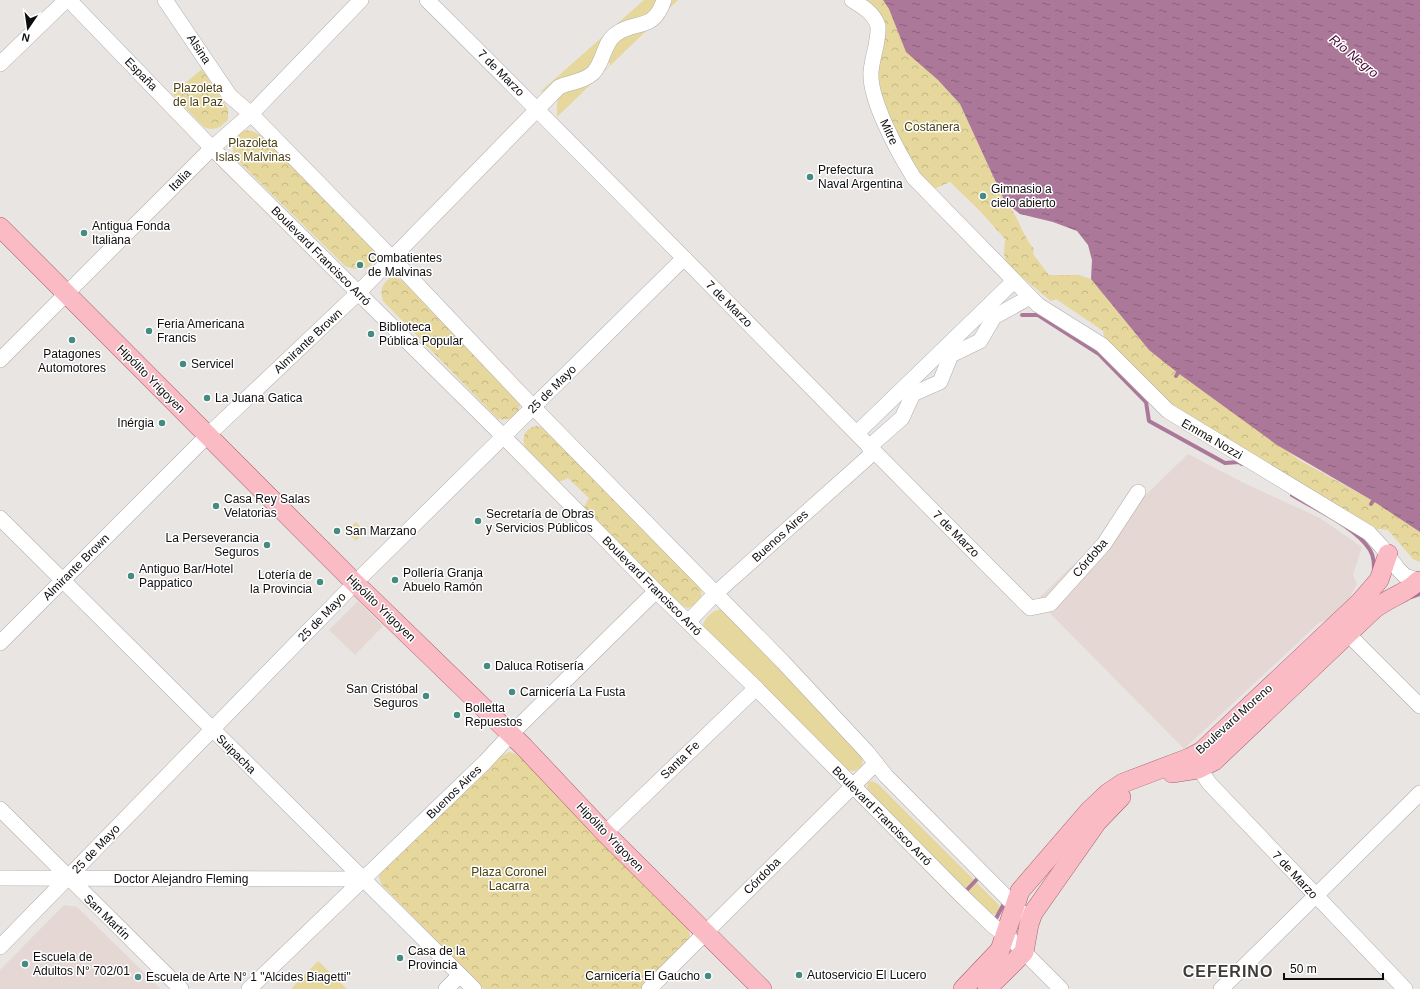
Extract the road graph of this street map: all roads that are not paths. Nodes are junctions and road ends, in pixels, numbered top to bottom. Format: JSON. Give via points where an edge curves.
{"nodes":[{"id":1,"x":66,"y":0,"type":"edge"},
{"id":2,"x":69,"y":0,"type":"edge"},
{"id":3,"x":165,"y":0,"type":"edge"},
{"id":4,"x":361,"y":0,"type":"edge"},
{"id":5,"x":427,"y":0,"type":"edge"},
{"id":6,"x":664,"y":0,"type":"edge"},
{"id":7,"x":852,"y":0,"type":"edge"},
{"id":8,"x":0,"y":64,"type":"edge"},
{"id":9,"x":538,"y":109,"type":"junction"},
{"id":10,"x":251,"y":114,"type":"junction"},
{"id":11,"x":212,"y":148,"type":"junction"},
{"id":12,"x":0,"y":227,"type":"edge"},
{"id":13,"x":392,"y":258,"type":"junction"},
{"id":14,"x":684,"y":258,"type":"junction"},
{"id":15,"x":1014,"y":281,"type":"junction"},
{"id":16,"x":358,"y":293,"type":"junction"},
{"id":17,"x":66,"y":294,"type":"junction"},
{"id":18,"x":1030,"y":297,"type":"junction"},
{"id":19,"x":0,"y":360,"type":"edge"},
{"id":20,"x":534,"y":408,"type":"junction"},
{"id":21,"x":857,"y":433,"type":"junction"},
{"id":22,"x":208,"y":435,"type":"junction"},
{"id":23,"x":504,"y":437,"type":"junction"},
{"id":24,"x":871,"y":450,"type":"junction"},
{"id":25,"x":1138,"y":492,"type":"dead end"},
{"id":26,"x":0,"y":518,"type":"edge"},
{"id":27,"x":1388,"y":554,"type":"junction"},
{"id":28,"x":63,"y":580,"type":"junction"},
{"id":29,"x":1419,"y":581,"type":"edge"},
{"id":30,"x":355,"y":583,"type":"junction"},
{"id":31,"x":656,"y":591,"type":"junction"},
{"id":32,"x":716,"y":593,"type":"junction"},
{"id":33,"x":1030,"y":608,"type":"joint"},
{"id":34,"x":688,"y":622,"type":"junction"},
{"id":35,"x":1343,"y":629,"type":"junction"},
{"id":36,"x":0,"y":643,"type":"edge"},
{"id":37,"x":756,"y":688,"type":"junction"},
{"id":38,"x":1420,"y":706,"type":"edge"},
{"id":39,"x":211,"y":729,"type":"junction"},
{"id":40,"x":511,"y":734,"type":"junction"},
{"id":41,"x":876,"y":763,"type":"junction"},
{"id":42,"x":1195,"y":763,"type":"junction"},
{"id":43,"x":852,"y":786,"type":"junction"},
{"id":44,"x":1420,"y":793,"type":"edge"},
{"id":45,"x":0,"y":810,"type":"edge"},
{"id":46,"x":605,"y":833,"type":"junction"},
{"id":47,"x":0,"y":878,"type":"edge"},
{"id":48,"x":68,"y":878,"type":"junction"},
{"id":49,"x":362,"y":879,"type":"junction"},
{"id":50,"x":1315,"y":896,"type":"junction"},
{"id":51,"x":1014,"y":904,"type":"junction"},
{"id":52,"x":1028,"y":929,"type":"junction"},
{"id":53,"x":704,"y":932,"type":"junction"},
{"id":54,"x":1005,"y":936,"type":"junction"},
{"id":55,"x":0,"y":947,"type":"edge"},
{"id":56,"x":1024,"y":952,"type":"junction"},
{"id":57,"x":460,"y":975,"type":"junction"},
{"id":58,"x":181,"y":989,"type":"edge"},
{"id":59,"x":249,"y":989,"type":"edge"},
{"id":60,"x":446,"y":989,"type":"edge"},
{"id":61,"x":474,"y":989,"type":"edge"},
{"id":62,"x":649,"y":989,"type":"edge"},
{"id":63,"x":762,"y":989,"type":"edge"},
{"id":64,"x":963,"y":989,"type":"edge"},
{"id":65,"x":988,"y":989,"type":"edge"},
{"id":66,"x":1061,"y":989,"type":"edge"},
{"id":67,"x":1221,"y":989,"type":"edge"},
{"id":68,"x":1405,"y":989,"type":"edge"}],
"edges":[{"from":1,"to":8,"type":"street"},
{"from":2,"to":11,"type":"street","name":"España"},
{"from":3,"to":10,"type":"street","name":"Alsina","via":[[230,96]]},
{"from":4,"to":10,"type":"street","name":"Italia"},
{"from":5,"to":9,"type":"street","name":"7 de Marzo"},
{"from":6,"to":9,"type":"street","name":"Almirante Brown","via":[[651,21],[624,30],[612,38],[592,74],[580,81],[559,87]]},
{"from":7,"to":15,"type":"street","name":"Mitre","via":[[876,19],[878,26],[871,72],[872,85],[881,115],[906,165],[914,178]]},
{"from":9,"to":13,"type":"street","name":"Almirante Brown"},
{"from":9,"to":14,"type":"street","name":"7 de Marzo"},
{"from":10,"to":11,"type":"street","name":"Italia"},
{"from":10,"to":13,"type":"street"},
{"from":11,"to":16,"type":"street","name":"Boulevard Francisco Arró"},
{"from":11,"to":17,"type":"street","name":"Italia"},
{"from":12,"to":17,"type":"main road","name":"Hipólito Yrigoyen"},
{"from":13,"to":16,"type":"street","name":"Almirante Brown"},
{"from":13,"to":20,"type":"street"},
{"from":14,"to":20,"type":"street","name":"25 de Mayo"},
{"from":14,"to":21,"type":"street","name":"7 de Marzo"},
{"from":15,"to":18,"type":"street","name":"Emma Nozzi"},
{"from":15,"to":21,"type":"street"},
{"from":16,"to":22,"type":"street","name":"Almirante Brown"},
{"from":16,"to":23,"type":"street","name":"Boulevard Francisco Arró"},
{"from":17,"to":19,"type":"street","name":"Italia"},
{"from":17,"to":22,"type":"main road","name":"Hipólito Yrigoyen"},
{"from":18,"to":24,"type":"street","name":"Buenos Aires","via":[[994,317],[980,341],[951,355],[940,382],[913,394],[902,418]]},
{"from":18,"to":27,"type":"street","name":"Emma Nozzi","via":[[1102,345],[1176,417],[1315,499],[1369,534]]},
{"from":20,"to":23,"type":"street","name":"25 de Mayo"},
{"from":20,"to":32,"type":"street"},
{"from":21,"to":24,"type":"street","name":"7 de Marzo"},
{"from":22,"to":28,"type":"street","name":"Almirante Brown"},
{"from":22,"to":30,"type":"main road","name":"Hipólito Yrigoyen"},
{"from":23,"to":30,"type":"street","name":"25 de Mayo"},
{"from":23,"to":31,"type":"street","name":"Boulevard Francisco Arró"},
{"from":24,"to":32,"type":"street","name":"Buenos Aires"},
{"from":24,"to":33,"type":"street","name":"7 de Marzo"},
{"from":25,"to":33,"type":"street","name":"Córdoba","via":[[1104,544],[1050,604]]},
{"from":26,"to":28,"type":"street","name":"Suipacha"},
{"from":27,"to":29,"type":"street","name":"Emma Nozzi","via":[[1405,576]]},
{"from":27,"to":35,"type":"main road","name":"Boulevard Moreno","via":[[1379,580],[1360,602]]},
{"from":28,"to":36,"type":"street","name":"Almirante Brown"},
{"from":28,"to":39,"type":"street","name":"Suipacha"},
{"from":29,"to":35,"type":"main road","name":"Boulevard Moreno","via":[[1412,588],[1383,601]]},
{"from":30,"to":39,"type":"street","name":"25 de Mayo"},
{"from":30,"to":40,"type":"main road","name":"Hipólito Yrigoyen"},
{"from":31,"to":34,"type":"street","name":"Boulevard Francisco Arró"},
{"from":31,"to":40,"type":"street","name":"Buenos Aires"},
{"from":32,"to":34,"type":"street","name":"Buenos Aires"},
{"from":32,"to":41,"type":"street"},
{"from":34,"to":37,"type":"street","name":"Boulevard Francisco Arró"},
{"from":35,"to":38,"type":"street"},
{"from":35,"to":42,"type":"main road","name":"Boulevard Moreno","via":[[1202,751]]},
{"from":37,"to":43,"type":"street","name":"Boulevard Francisco Arró"},
{"from":37,"to":46,"type":"street","name":"Santa Fe"},
{"from":39,"to":48,"type":"street","name":"25 de Mayo"},
{"from":39,"to":49,"type":"street","name":"Suipacha"},
{"from":40,"to":46,"type":"main road","name":"Hipólito Yrigoyen"},
{"from":40,"to":49,"type":"street","name":"Buenos Aires"},
{"from":41,"to":43,"type":"street","name":"Córdoba"},
{"from":41,"to":51,"type":"street"},
{"from":42,"to":50,"type":"street","name":"7 de Marzo"},
{"from":42,"to":51,"type":"main road","name":"Boulevard Moreno","via":[[1142,774],[1123,782],[1073,828],[1020,891]]},
{"from":42,"to":52,"type":"main road","name":"Boulevard Moreno","via":[[1145,781],[1118,800],[1097,822],[1045,893],[1033,913]]},
{"from":43,"to":53,"type":"street","name":"Córdoba"},
{"from":43,"to":54,"type":"street","name":"Boulevard Francisco Arró"},
{"from":44,"to":50,"type":"street"},
{"from":45,"to":48,"type":"street","name":"San Martín"},
{"from":46,"to":53,"type":"main road","name":"Hipólito Yrigoyen"},
{"from":47,"to":48,"type":"street","name":"Doctor Alejandro Fleming"},
{"from":48,"to":49,"type":"street","name":"Doctor Alejandro Fleming"},
{"from":48,"to":55,"type":"street","name":"25 de Mayo"},
{"from":48,"to":58,"type":"street","name":"San Martín"},
{"from":49,"to":57,"type":"street","name":"Suipacha"},
{"from":49,"to":59,"type":"street","name":"Buenos Aires"},
{"from":50,"to":67,"type":"street"},
{"from":50,"to":68,"type":"street","name":"7 de Marzo"},
{"from":51,"to":52,"type":"street","via":[[1021,912]]},
{"from":51,"to":54,"type":"main road","name":"Boulevard Moreno"},
{"from":52,"to":56,"type":"main road","name":"Boulevard Moreno"},
{"from":53,"to":62,"type":"street","name":"Córdoba"},
{"from":53,"to":63,"type":"main road","name":"Hipólito Yrigoyen"},
{"from":54,"to":56,"type":"street","name":"Boulevard Francisco Arró"},
{"from":54,"to":64,"type":"main road","name":"Boulevard Moreno","via":[[1000,950]]},
{"from":56,"to":65,"type":"main road"},
{"from":56,"to":66,"type":"street","name":"Boulevard Francisco Arró"},
{"from":57,"to":60,"type":"street"},
{"from":57,"to":61,"type":"street","name":"Suipacha"}]}
